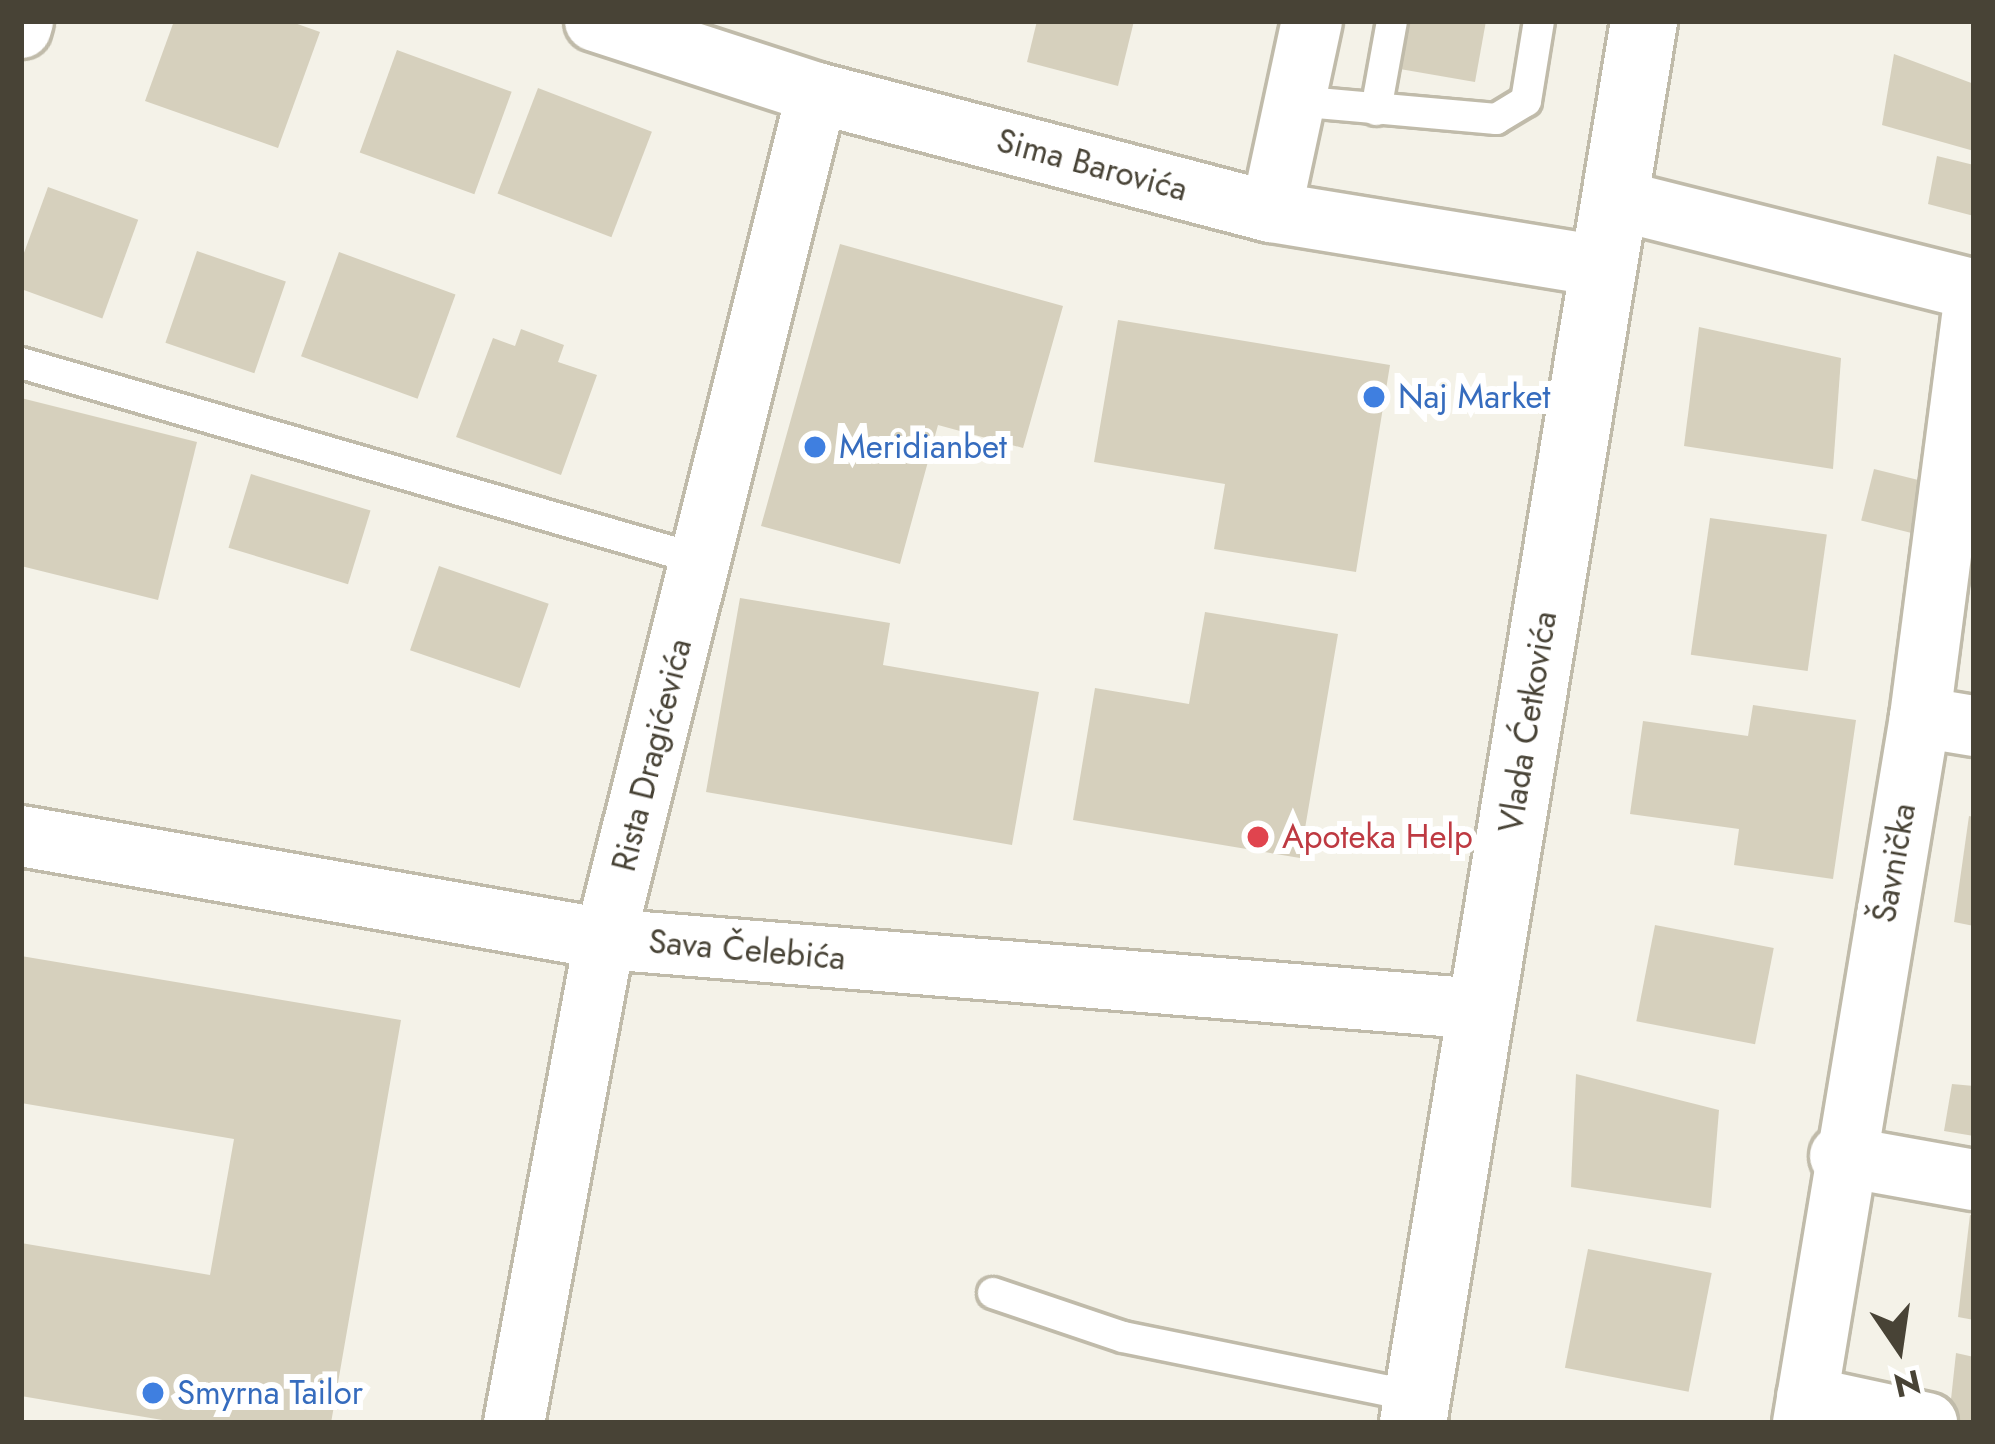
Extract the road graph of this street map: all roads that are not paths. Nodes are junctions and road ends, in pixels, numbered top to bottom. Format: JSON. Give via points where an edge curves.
{"nodes":[{"id":1,"x":595,"y":21,"type":"edge"},
{"id":2,"x":1312,"y":21,"type":"edge"},
{"id":3,"x":1392,"y":21,"type":"edge"},
{"id":4,"x":1538,"y":21,"type":"edge"},
{"id":5,"x":1644,"y":21,"type":"edge"},
{"id":6,"x":817,"y":92,"type":"junction"},
{"id":7,"x":1295,"y":101,"type":"junction"},
{"id":8,"x":1376,"y":110,"type":"junction"},
{"id":9,"x":1613,"y":199,"type":"junction"},
{"id":10,"x":1271,"y":212,"type":"junction"},
{"id":11,"x":1600,"y":266,"type":"junction"},
{"id":12,"x":1974,"y":290,"type":"edge"},
{"id":13,"x":1974,"y":301,"type":"edge"},
{"id":14,"x":21,"y":363,"type":"edge"},
{"id":15,"x":700,"y":560,"type":"junction"},
{"id":16,"x":1947,"y":721,"type":"edge"},
{"id":17,"x":21,"y":836,"type":"edge"},
{"id":18,"x":605,"y":939,"type":"junction"},
{"id":19,"x":1480,"y":1009,"type":"junction"},
{"id":20,"x":1840,"y":1156,"type":"junction"},
{"id":21,"x":1974,"y":1180,"type":"edge"},
{"id":22,"x":993,"y":1293,"type":"dead end"},
{"id":23,"x":1415,"y":1410,"type":"edge"},
{"id":24,"x":1805,"y":1410,"type":"edge"},
{"id":25,"x":514,"y":1423,"type":"edge"},
{"id":26,"x":1927,"y":1423,"type":"edge"}],
"edges":[{"from":1,"to":6,"type":"street","name":"Sima Barovića"},
{"from":2,"to":7,"type":"street"},
{"from":3,"to":8,"type":"lane"},
{"from":4,"to":8,"type":"lane","via":[[1526,101],[1513,112],[1479,123]]},
{"from":5,"to":9,"type":"street","name":"Vlada Ćetkovića"},
{"from":6,"to":10,"type":"street","name":"Sima Barovića"},
{"from":6,"to":15,"type":"street","name":"Rista Dragićevića"},
{"from":7,"to":8,"type":"lane"},
{"from":7,"to":10,"type":"street"},
{"from":9,"to":11,"type":"street","name":"Vlada Ćetkovića"},
{"from":9,"to":12,"type":"street"},
{"from":10,"to":11,"type":"street","name":"Sima Barovića"},
{"from":11,"to":19,"type":"street","name":"Vlada Ćetkovića"},
{"from":13,"to":16,"type":"street","name":"Šavnička"},
{"from":14,"to":15,"type":"lane"},
{"from":15,"to":18,"type":"street","name":"Rista Dragićevića"},
{"from":16,"to":20,"type":"street","name":"Šavnička"},
{"from":17,"to":18,"type":"street","name":"Sava Čelebića"},
{"from":18,"to":19,"type":"street","name":"Sava Čelebića"},
{"from":18,"to":25,"type":"street","name":"Rista Dragićevića"},
{"from":19,"to":23,"type":"street","name":"Vlada Ćetkovića"},
{"from":20,"to":21,"type":"street"},
{"from":20,"to":24,"type":"street","name":"Šavnička"},
{"from":22,"to":23,"type":"lane","via":[[1123,1337]]},
{"from":24,"to":26,"type":"street"}]}
